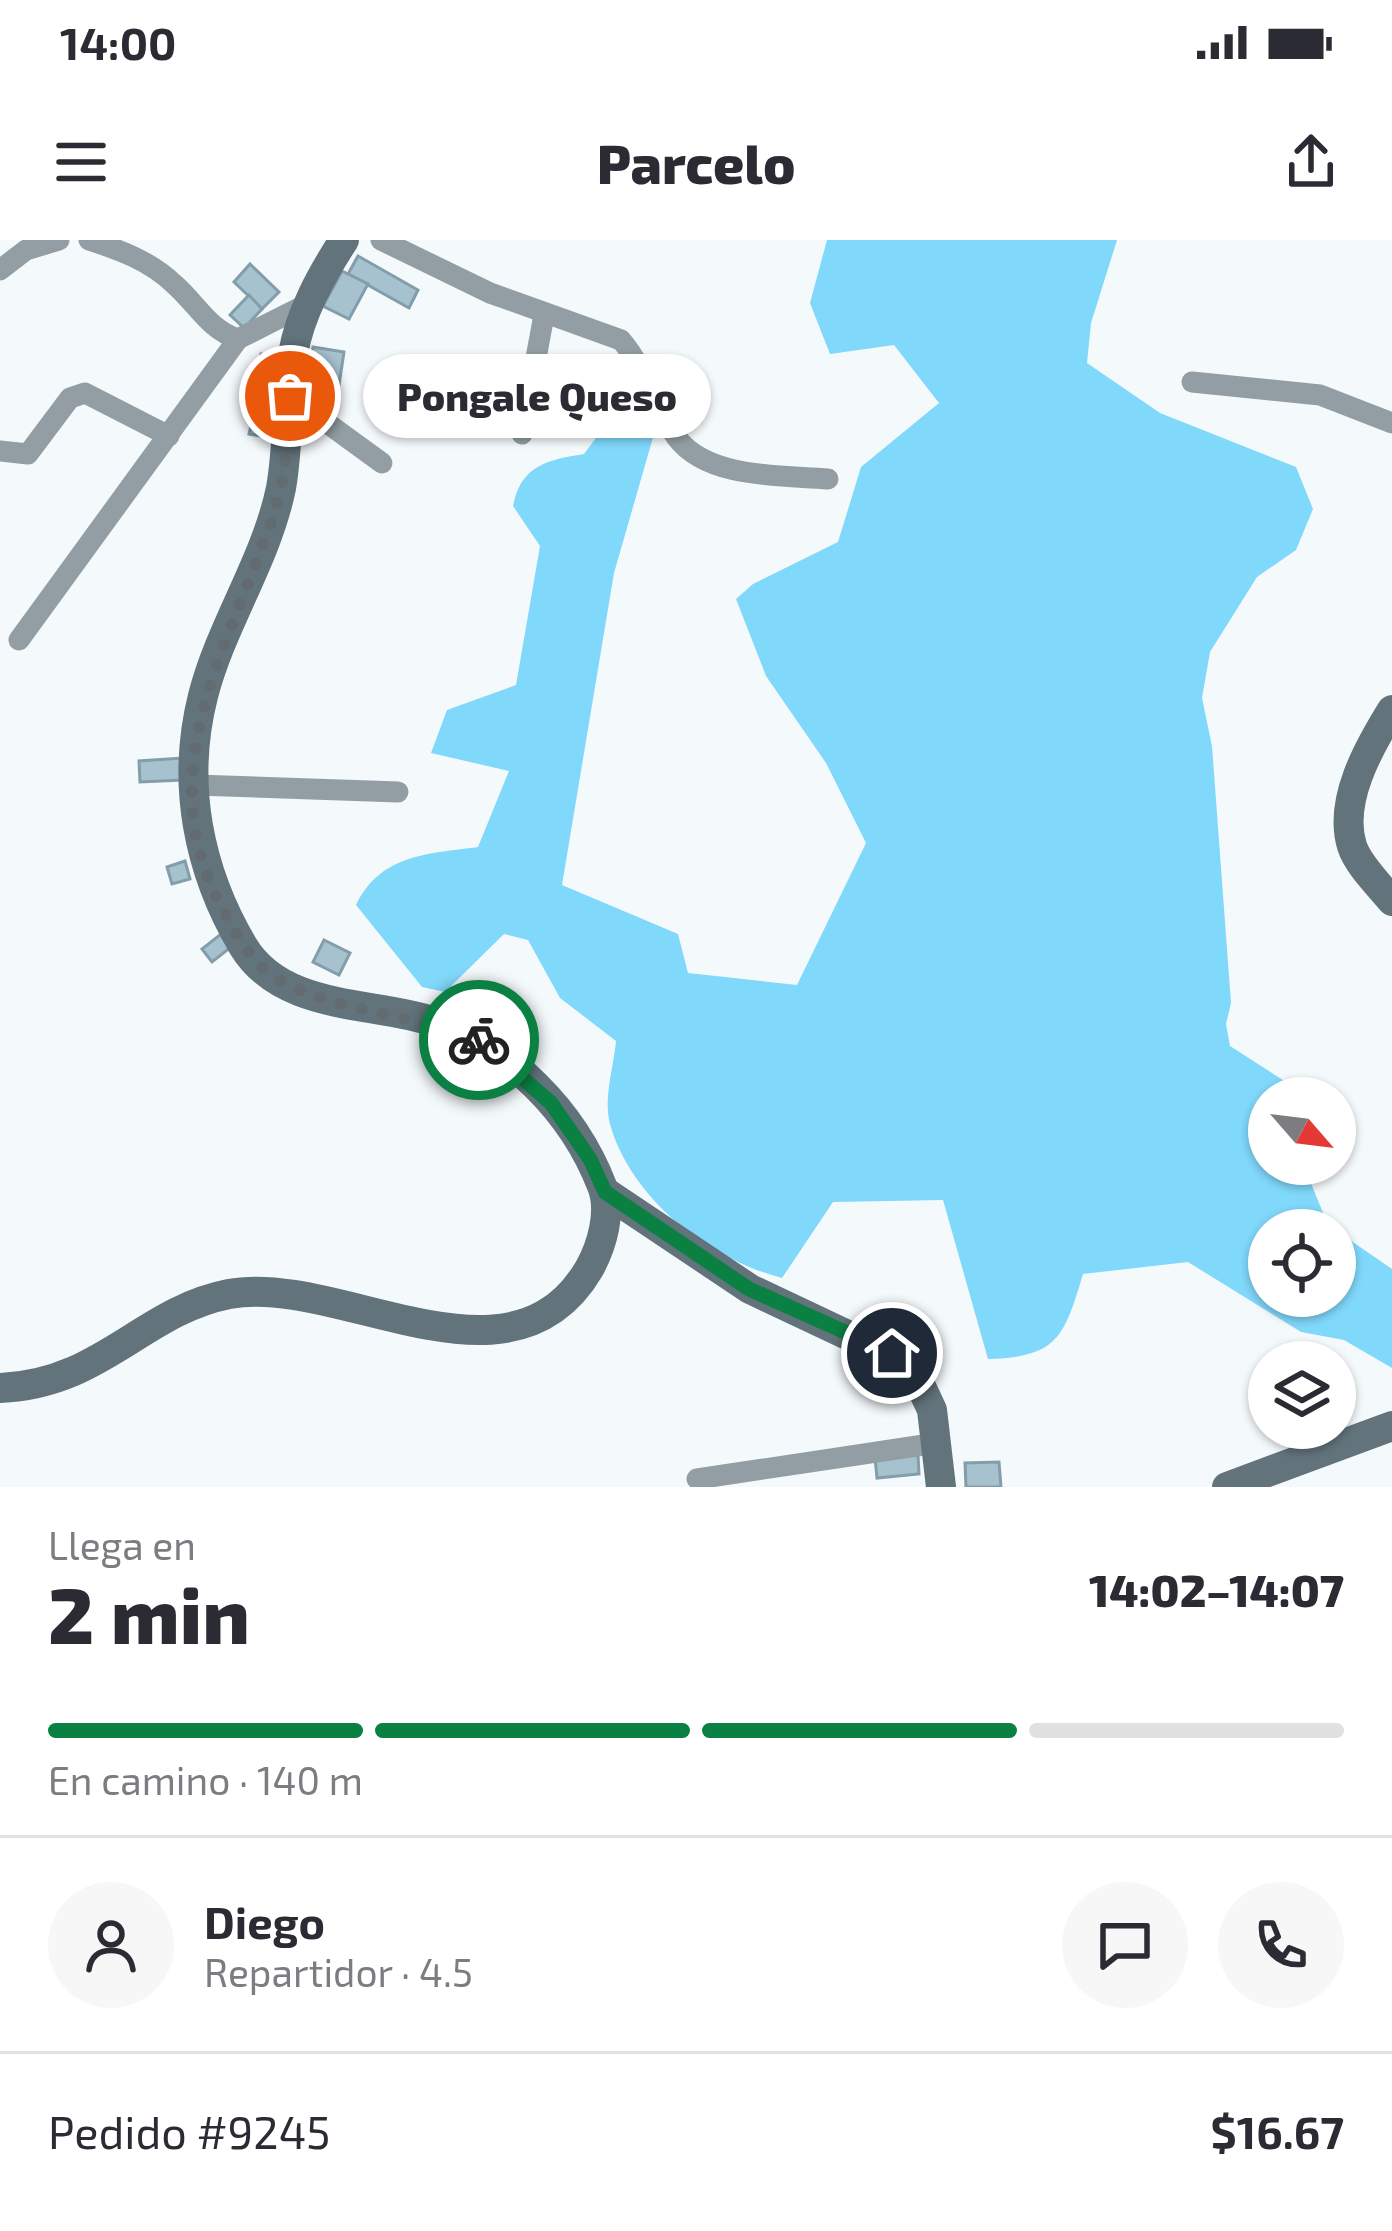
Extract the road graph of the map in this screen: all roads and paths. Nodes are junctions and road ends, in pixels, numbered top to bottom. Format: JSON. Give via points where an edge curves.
{"nodes":[{"id":1,"x":59,"y":240,"type":"edge"},
{"id":2,"x":89,"y":240,"type":"edge"},
{"id":3,"x":344,"y":240,"type":"edge"},
{"id":4,"x":380,"y":240,"type":"edge"},
{"id":5,"x":0,"y":270,"type":"edge"},
{"id":6,"x":310,"y":303,"type":"junction"},
{"id":7,"x":544,"y":315,"type":"junction"},
{"id":8,"x":238,"y":340,"type":"junction"},
{"id":9,"x":1192,"y":382,"type":"dead end"},
{"id":10,"x":290,"y":396,"type":"junction"},
{"id":11,"x":1392,"y":423,"type":"edge"},
{"id":12,"x":522,"y":434,"type":"dead end"},
{"id":13,"x":169,"y":436,"type":"junction"},
{"id":14,"x":0,"y":452,"type":"edge"},
{"id":15,"x":382,"y":464,"type":"dead end"},
{"id":16,"x":828,"y":479,"type":"dead end"},
{"id":17,"x":19,"y":640,"type":"dead end"},
{"id":18,"x":1392,"y":710,"type":"edge"},
{"id":19,"x":195,"y":785,"type":"junction"},
{"id":20,"x":398,"y":793,"type":"dead end"},
{"id":21,"x":1392,"y":902,"type":"edge"},
{"id":22,"x":605,"y":1192,"type":"junction"},
{"id":23,"x":0,"y":1388,"type":"edge"},
{"id":24,"x":1387,"y":1434,"type":"edge"},
{"id":25,"x":937,"y":1444,"type":"junction"},
{"id":26,"x":697,"y":1478,"type":"dead end"},
{"id":27,"x":941,"y":1487,"type":"edge"},
{"id":28,"x":1227,"y":1487,"type":"edge"}],
"edges":[{"from":1,"to":5,"type":"street","via":[[26,250]]},
{"from":2,"to":8,"type":"street","via":[[128,252],[172,282],[219,333]]},
{"from":3,"to":6,"type":"main road"},
{"from":4,"to":7,"type":"street"},
{"from":6,"to":8,"type":"street"},
{"from":6,"to":10,"type":"main road","via":[[293,352]]},
{"from":7,"to":12,"type":"street"},
{"from":7,"to":16,"type":"street","via":[[621,340],[679,440],[696,452],[742,471]]},
{"from":8,"to":13,"type":"street"},
{"from":9,"to":11,"type":"street","via":[[1320,395]]},
{"from":10,"to":15,"type":"street"},
{"from":10,"to":19,"type":"main road","via":[[280,491],[203,694]]},
{"from":13,"to":14,"type":"street","via":[[86,393],[70,398],[28,454]]},
{"from":13,"to":17,"type":"street"},
{"from":18,"to":21,"type":"main road","via":[[1365,757],[1349,811],[1352,848]]},
{"from":19,"to":20,"type":"street"},
{"from":19,"to":22,"type":"main road","via":[[213,891],[261,968],[321,999],[433,1022],[478,1040],[551,1103]]},
{"from":22,"to":23,"type":"main road","via":[[603,1239],[578,1286],[537,1316],[450,1331],[292,1295],[231,1293],[69,1377]]},
{"from":22,"to":25,"type":"main road","via":[[749,1289],[910,1366],[928,1397]]},
{"from":24,"to":28,"type":"main road","via":[[1336,1443]]},
{"from":25,"to":26,"type":"street"},
{"from":25,"to":27,"type":"main road"}]}
